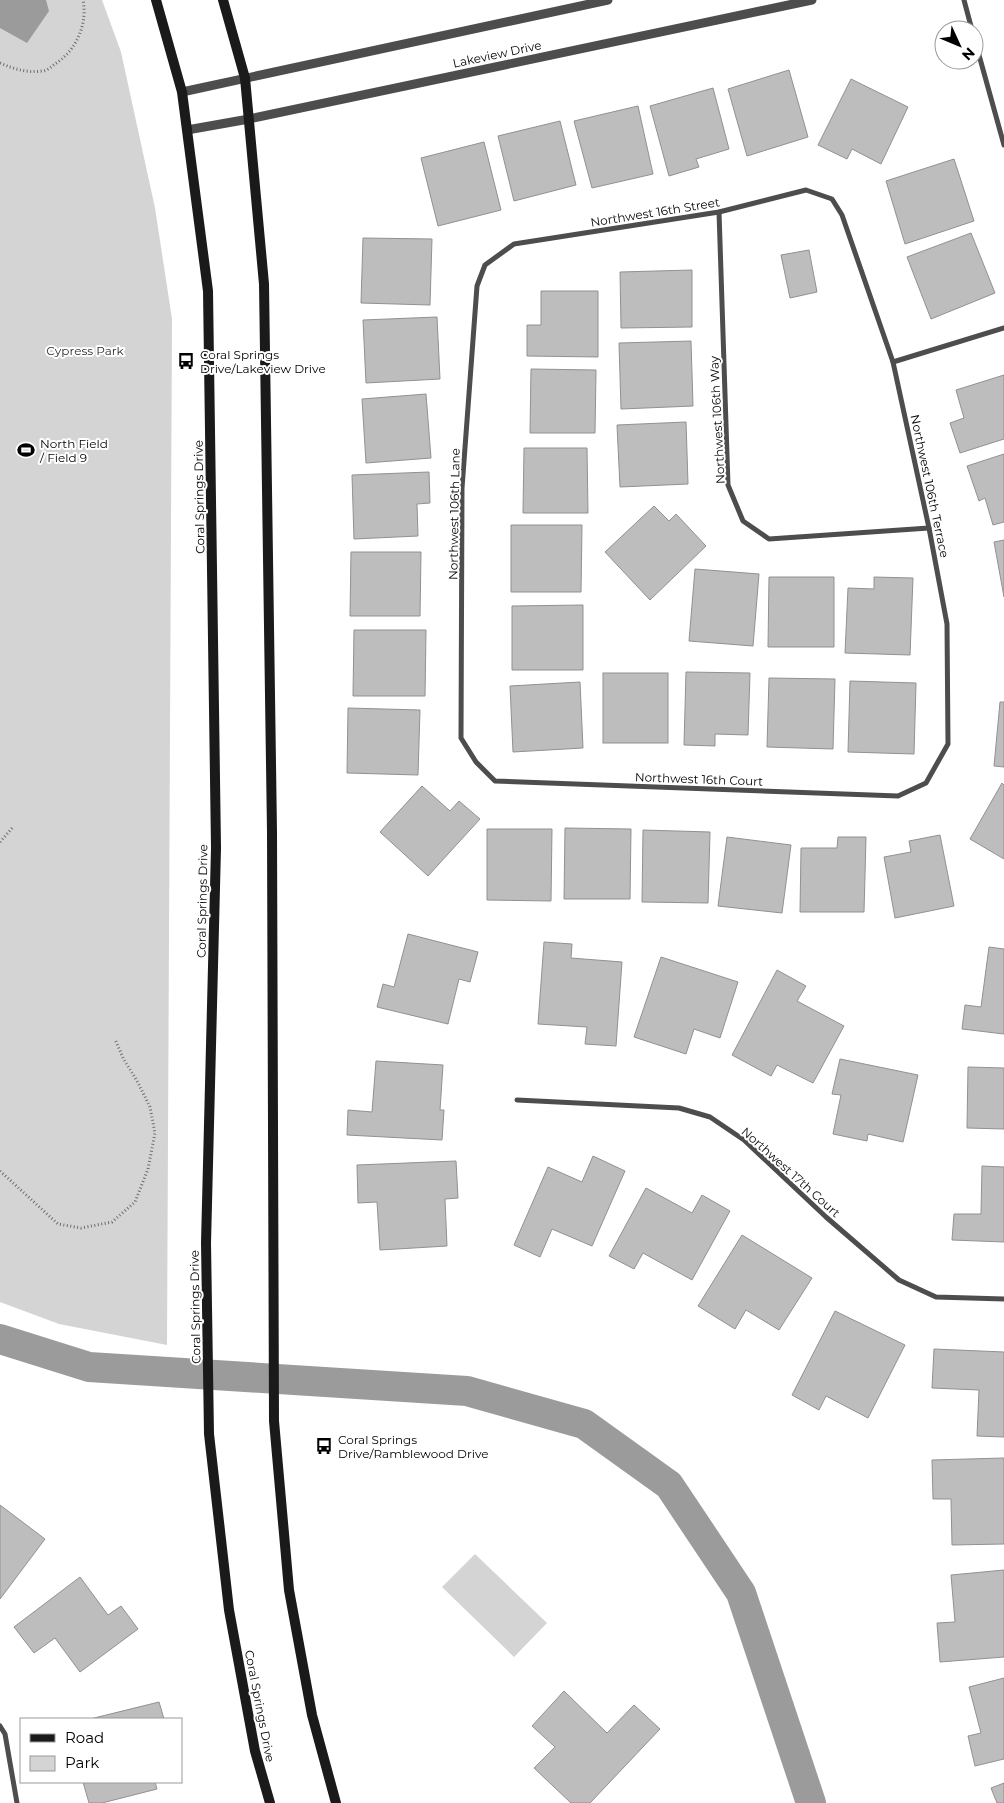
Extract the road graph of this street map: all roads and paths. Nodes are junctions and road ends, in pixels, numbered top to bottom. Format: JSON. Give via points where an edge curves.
{"nodes":[{"id":1,"x":83,"y":0,"type":"edge"},
{"id":2,"x":156,"y":0,"type":"edge"},
{"id":3,"x":223,"y":0,"type":"edge"},
{"id":4,"x":608,"y":0,"type":"edge"},
{"id":5,"x":812,"y":0,"type":"edge"},
{"id":6,"x":964,"y":0,"type":"edge"},
{"id":7,"x":969,"y":20,"type":"edge"},
{"id":8,"x":0,"y":63,"type":"edge"},
{"id":9,"x":983,"y":70,"type":"edge"},
{"id":10,"x":246,"y":78,"type":"junction"},
{"id":11,"x":182,"y":92,"type":"junction"},
{"id":12,"x":249,"y":120,"type":"junction"},
{"id":13,"x":187,"y":130,"type":"junction"},
{"id":14,"x":1004,"y":145,"type":"edge"},
{"id":15,"x":832,"y":199,"type":"joint"},
{"id":16,"x":719,"y":212,"type":"junction"},
{"id":17,"x":485,"y":265,"type":"joint"},
{"id":18,"x":1004,"y":328,"type":"edge"},
{"id":19,"x":893,"y":362,"type":"junction"},
{"id":20,"x":929,"y":528,"type":"junction"},
{"id":21,"x":476,"y":762,"type":"joint"},
{"id":22,"x":926,"y":783,"type":"joint"},
{"id":23,"x":13,"y":827,"type":"dead end"},
{"id":24,"x":0,"y":842,"type":"edge"},
{"id":25,"x":115,"y":1039,"type":"dead end"},
{"id":26,"x":517,"y":1100,"type":"dead end"},
{"id":27,"x":0,"y":1171,"type":"edge"},
{"id":28,"x":1004,"y":1299,"type":"edge"},
{"id":29,"x":0,"y":1726,"type":"edge"},
{"id":30,"x":17,"y":1803,"type":"edge"},
{"id":31,"x":270,"y":1803,"type":"edge"},
{"id":32,"x":336,"y":1803,"type":"edge"}],
"edges":[{"from":1,"to":8,"type":"path","via":[[85,8],[80,36],[66,57],[44,71],[18,71]]},
{"from":2,"to":11,"type":"main road","name":"Coral Springs Drive"},
{"from":3,"to":10,"type":"main road"},
{"from":4,"to":10,"type":"street"},
{"from":5,"to":12,"type":"street","name":"Lakeview Drive"},
{"from":6,"to":7,"type":"street"},
{"from":9,"to":14,"type":"street"},
{"from":10,"to":11,"type":"street"},
{"from":10,"to":12,"type":"main road"},
{"from":11,"to":13,"type":"main road","name":"Coral Springs Drive"},
{"from":12,"to":13,"type":"street","name":"Lakeview Drive"},
{"from":12,"to":32,"type":"main road","via":[[264,284],[272,842],[274,1421],[289,1590],[312,1715]]},
{"from":13,"to":31,"type":"main road","name":"Coral Springs Drive","via":[[208,291],[216,848],[206,1243],[209,1434],[229,1610],[255,1751]]},
{"from":15,"to":16,"type":"street","name":"Northwest 16th Street","via":[[806,190]]},
{"from":15,"to":19,"type":"street","name":"Northwest 106th Terrace","via":[[842,215]]},
{"from":16,"to":17,"type":"street","name":"Northwest 16th Street","via":[[514,244]]},
{"from":16,"to":20,"type":"street","name":"Northwest 106th Way","via":[[728,485],[743,521],[768,539]]},
{"from":17,"to":21,"type":"street","name":"Northwest 106th Lane","via":[[477,286],[462,488],[461,738]]},
{"from":18,"to":19,"type":"street"},
{"from":19,"to":20,"type":"street","name":"Northwest 106th Terrace"},
{"from":20,"to":22,"type":"street","name":"Northwest 106th Terrace","via":[[947,624],[948,744]]},
{"from":21,"to":22,"type":"street","name":"Northwest 16th Court","via":[[495,781],[898,796]]},
{"from":23,"to":24,"type":"path"},
{"from":25,"to":27,"type":"path","via":[[150,1107],[155,1133],[148,1169],[135,1202],[112,1222],[81,1228],[58,1224]]},
{"from":26,"to":28,"type":"street","name":"Northwest 17th Court","via":[[678,1108],[710,1117],[744,1140],[899,1280],[936,1297]]},
{"from":29,"to":30,"type":"street","via":[[5,1734]]}]}
